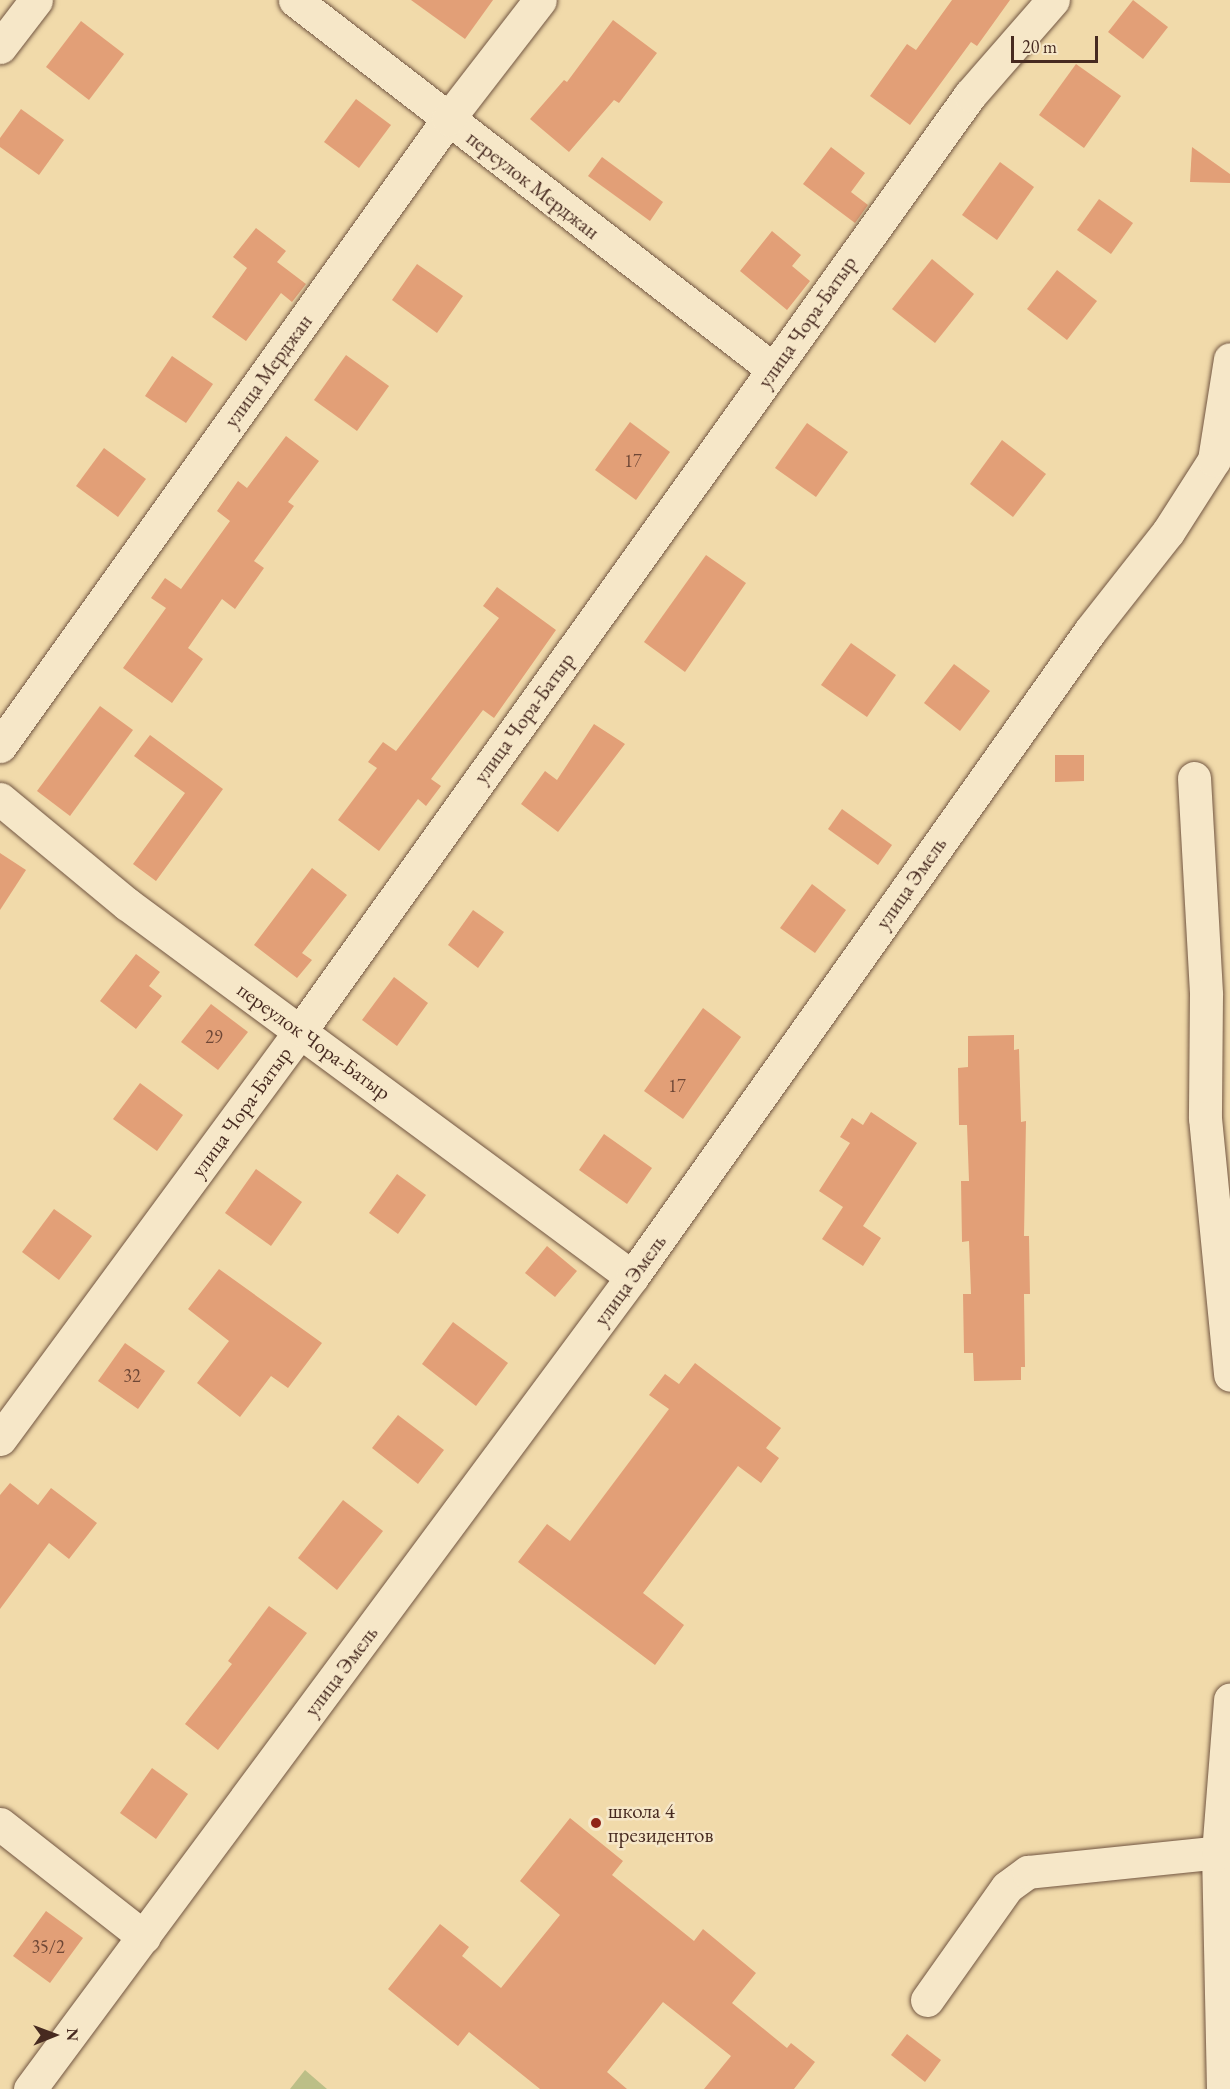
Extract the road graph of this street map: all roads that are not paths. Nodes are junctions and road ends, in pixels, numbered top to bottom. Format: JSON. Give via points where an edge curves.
{"nodes":[{"id":1,"x":36,"y":0,"type":"edge"},
{"id":2,"x":295,"y":0,"type":"edge"},
{"id":3,"x":540,"y":0,"type":"edge"},
{"id":4,"x":1053,"y":0,"type":"edge"},
{"id":5,"x":0,"y":46,"type":"edge"},
{"id":6,"x":448,"y":119,"type":"junction"},
{"id":7,"x":1230,"y":359,"type":"edge"},
{"id":8,"x":773,"y":369,"type":"junction"},
{"id":9,"x":1222,"y":466,"type":"edge"},
{"id":10,"x":0,"y":746,"type":"edge"},
{"id":11,"x":1194,"y":778,"type":"dead end"},
{"id":12,"x":0,"y":799,"type":"edge"},
{"id":13,"x":301,"y":1030,"type":"junction"},
{"id":14,"x":1217,"y":1113,"type":"edge"},
{"id":15,"x":633,"y":1277,"type":"junction"},
{"id":16,"x":1230,"y":1375,"type":"edge"},
{"id":17,"x":0,"y":1439,"type":"edge"},
{"id":18,"x":1230,"y":1700,"type":"edge"},
{"id":19,"x":0,"y":1824,"type":"edge"},
{"id":20,"x":1224,"y":1852,"type":"edge"},
{"id":21,"x":144,"y":1937,"type":"junction"},
{"id":22,"x":927,"y":2000,"type":"dead end"},
{"id":23,"x":30,"y":2089,"type":"edge"},
{"id":24,"x":1223,"y":2089,"type":"edge"}],
"edges":[{"from":1,"to":5,"type":"street"},
{"from":2,"to":6,"type":"street","name":"переулок Мерджан"},
{"from":3,"to":6,"type":"street","name":"улица Мерджан"},
{"from":4,"to":8,"type":"street","name":"улица Чора-Батыр","via":[[970,95]]},
{"from":6,"to":8,"type":"street","name":"переулок Мерджан"},
{"from":6,"to":10,"type":"street","name":"улица Мерджан"},
{"from":7,"to":9,"type":"street"},
{"from":8,"to":13,"type":"street","name":"улица Чора-Батыр"},
{"from":9,"to":15,"type":"street","name":"улица Эмель","via":[[1090,631]]},
{"from":11,"to":14,"type":"street"},
{"from":12,"to":13,"type":"street","name":"переулок Чора-Батыр","via":[[127,904]]},
{"from":13,"to":15,"type":"street","name":"переулок Чора-Батыр"},
{"from":13,"to":17,"type":"street","name":"улица Чора-Батыр"},
{"from":14,"to":16,"type":"street"},
{"from":15,"to":21,"type":"street","name":"улица Эмель"},
{"from":18,"to":20,"type":"street"},
{"from":19,"to":21,"type":"street"},
{"from":20,"to":22,"type":"street","via":[[1028,1872],[1007,1887]]},
{"from":20,"to":24,"type":"street"},
{"from":21,"to":23,"type":"street","name":"улица Эмель"}]}
